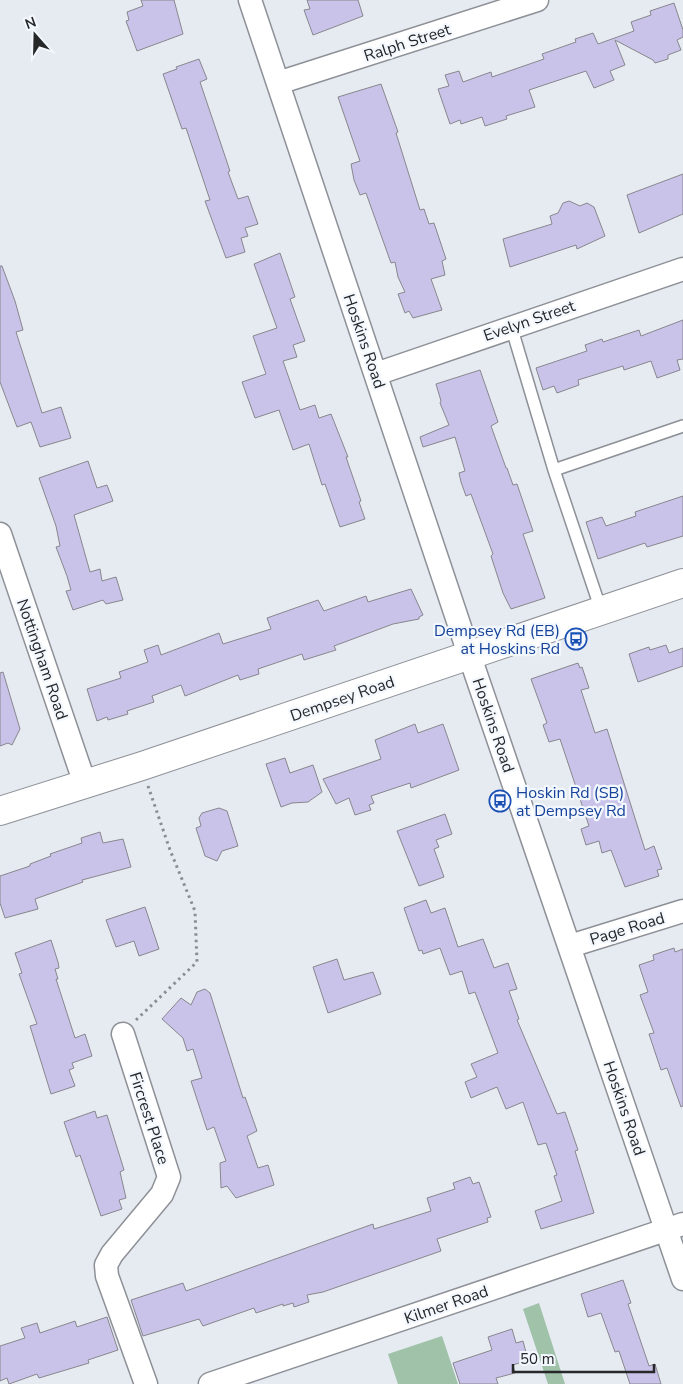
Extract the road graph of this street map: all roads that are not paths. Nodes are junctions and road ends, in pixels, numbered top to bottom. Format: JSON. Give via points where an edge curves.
{"nodes":[{"id":1,"x":250,"y":0,"type":"edge"},
{"id":2,"x":536,"y":0,"type":"edge"},
{"id":3,"x":278,"y":84,"type":"junction"},
{"id":4,"x":683,"y":269,"type":"edge"},
{"id":5,"x":511,"y":326,"type":"junction"},
{"id":6,"x":376,"y":374,"type":"junction"},
{"id":7,"x":683,"y":426,"type":"edge"},
{"id":8,"x":554,"y":470,"type":"junction"},
{"id":9,"x":0,"y":534,"type":"edge"},
{"id":10,"x":683,"y":583,"type":"edge"},
{"id":11,"x":600,"y":610,"type":"junction"},
{"id":12,"x":469,"y":654,"type":"junction"},
{"id":13,"x":85,"y":784,"type":"junction"},
{"id":14,"x":0,"y":811,"type":"edge"},
{"id":15,"x":683,"y":911,"type":"edge"},
{"id":16,"x":570,"y":946,"type":"junction"},
{"id":17,"x":123,"y":1034,"type":"road end"},
{"id":18,"x":675,"y":1227,"type":"edge"},
{"id":19,"x":683,"y":1279,"type":"edge"},
{"id":20,"x":146,"y":1384,"type":"edge"},
{"id":21,"x":210,"y":1384,"type":"edge"}],
"edges":[{"from":1,"to":3,"type":"street","name":"Hoskins Road"},
{"from":2,"to":3,"type":"street","name":"Ralph Street"},
{"from":3,"to":6,"type":"street","name":"Hoskins Road"},
{"from":4,"to":5,"type":"street","name":"Evelyn Street"},
{"from":5,"to":6,"type":"street","name":"Evelyn Street"},
{"from":5,"to":8,"type":"lane"},
{"from":6,"to":12,"type":"street","name":"Hoskins Road"},
{"from":7,"to":8,"type":"lane"},
{"from":8,"to":11,"type":"lane"},
{"from":9,"to":13,"type":"street","name":"Nottingham Road"},
{"from":10,"to":11,"type":"street","name":"Dempsey Road"},
{"from":11,"to":12,"type":"street","name":"Dempsey Road"},
{"from":12,"to":13,"type":"street","name":"Dempsey Road"},
{"from":12,"to":16,"type":"street","name":"Hoskins Road"},
{"from":13,"to":14,"type":"street","name":"Dempsey Road"},
{"from":15,"to":16,"type":"street","name":"Page Road"},
{"from":16,"to":18,"type":"street","name":"Hoskins Road"},
{"from":17,"to":20,"type":"street","name":"Fircrest Place","via":[[169,1178],[162,1194],[106,1265],[107,1276]]},
{"from":18,"to":19,"type":"street","name":"Hoskins Road"},
{"from":18,"to":21,"type":"street","name":"Kilmer Road"}]}
